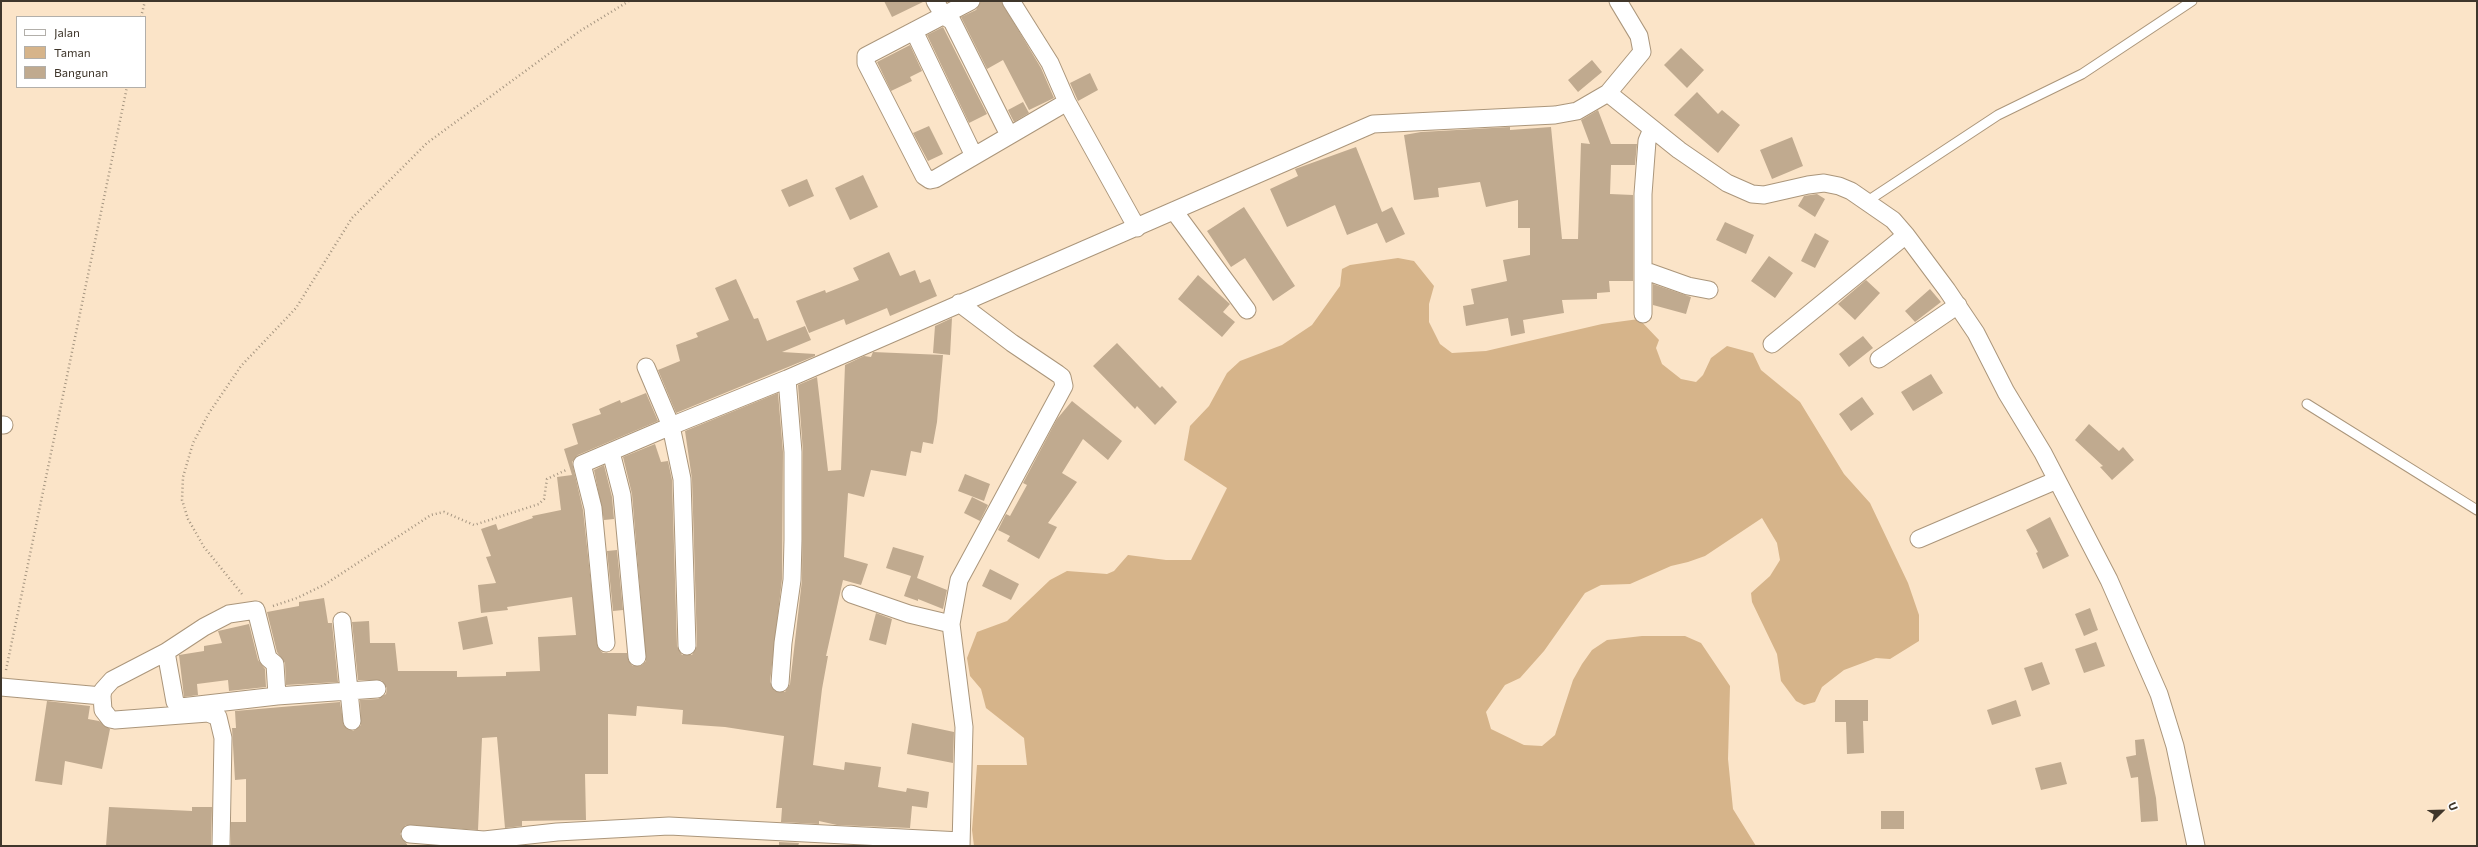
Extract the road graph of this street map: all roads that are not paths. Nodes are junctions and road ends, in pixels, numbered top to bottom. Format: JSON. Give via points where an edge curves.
{"nodes":[{"id":1,"x":935,"y":1,"type":"edge"},
{"id":2,"x":971,"y":1,"type":"edge"},
{"id":3,"x":1011,"y":1,"type":"edge"},
{"id":4,"x":1618,"y":1,"type":"edge"},
{"id":5,"x":2192,"y":1,"type":"edge"},
{"id":6,"x":944,"y":16,"type":"junction"},
{"id":7,"x":914,"y":32,"type":"junction"},
{"id":8,"x":1608,"y":93,"type":"junction"},
{"id":9,"x":1068,"y":102,"type":"junction"},
{"id":10,"x":1652,"y":129,"type":"junction"},
{"id":11,"x":1009,"y":135,"type":"junction"},
{"id":12,"x":974,"y":156,"type":"junction"},
{"id":13,"x":1866,"y":202,"type":"junction"},
{"id":14,"x":1174,"y":211,"type":"junction"},
{"id":15,"x":1137,"y":228,"type":"junction"},
{"id":16,"x":1906,"y":235,"type":"junction"},
{"id":17,"x":1643,"y":270,"type":"junction"},
{"id":18,"x":1710,"y":290,"type":"dead end"},
{"id":19,"x":958,"y":303,"type":"junction"},
{"id":20,"x":1958,"y":305,"type":"junction"},
{"id":21,"x":1247,"y":310,"type":"dead end"},
{"id":22,"x":1643,"y":314,"type":"dead end"},
{"id":23,"x":1772,"y":344,"type":"dead end"},
{"id":24,"x":1879,"y":359,"type":"dead end"},
{"id":25,"x":646,"y":367,"type":"dead end"},
{"id":26,"x":787,"y":379,"type":"junction"},
{"id":27,"x":2307,"y":404,"type":"dead end"},
{"id":28,"x":671,"y":426,"type":"junction"},
{"id":29,"x":611,"y":452,"type":"junction"},
{"id":30,"x":2056,"y":480,"type":"junction"},
{"id":31,"x":2477,"y":510,"type":"edge"},
{"id":32,"x":1919,"y":539,"type":"dead end"},
{"id":33,"x":851,"y":594,"type":"dead end"},
{"id":34,"x":342,"y":621,"type":"dead end"},
{"id":35,"x":951,"y":624,"type":"junction"},
{"id":36,"x":606,"y":643,"type":"dead end"},
{"id":37,"x":687,"y":646,"type":"dead end"},
{"id":38,"x":166,"y":652,"type":"junction"},
{"id":39,"x":636,"y":658,"type":"dead end"},
{"id":40,"x":780,"y":683,"type":"dead end"},
{"id":41,"x":2,"y":687,"type":"edge"},
{"id":42,"x":377,"y":689,"type":"dead end"},
{"id":43,"x":348,"y":690,"type":"junction"},
{"id":44,"x":102,"y":696,"type":"junction"},
{"id":45,"x":277,"y":696,"type":"junction"},
{"id":46,"x":352,"y":721,"type":"dead end"},
{"id":47,"x":410,"y":834,"type":"dead end"},
{"id":48,"x":961,"y":843,"type":"edge"},
{"id":49,"x":221,"y":846,"type":"edge"},
{"id":50,"x":2196,"y":846,"type":"edge"}],
"edges":[{"from":1,"to":6,"type":"street"},
{"from":2,"to":6,"type":"street"},
{"from":3,"to":9,"type":"street","via":[[1050,63]]},
{"from":4,"to":8,"type":"street","via":[[1643,47],[1640,57]]},
{"from":5,"to":13,"type":"lane","via":[[2082,74],[1998,116]]},
{"from":6,"to":7,"type":"street"},
{"from":6,"to":11,"type":"street","via":[[952,21]]},
{"from":7,"to":12,"type":"street"},
{"from":7,"to":12,"type":"street","via":[[868,54],[866,63],[927,179],[935,179]]},
{"from":8,"to":10,"type":"street"},
{"from":8,"to":14,"type":"street","via":[[1577,111],[1555,116],[1373,124]]},
{"from":9,"to":11,"type":"street"},
{"from":9,"to":15,"type":"street"},
{"from":10,"to":13,"type":"street","via":[[1727,183],[1752,194],[1775,194],[1824,183],[1839,186]]},
{"from":10,"to":17,"type":"street","via":[[1647,141],[1643,194]]},
{"from":11,"to":12,"type":"street"},
{"from":13,"to":16,"type":"street","via":[[1893,220]]},
{"from":14,"to":15,"type":"street"},
{"from":14,"to":21,"type":"street"},
{"from":15,"to":19,"type":"street"},
{"from":16,"to":20,"type":"street"},
{"from":16,"to":23,"type":"street"},
{"from":17,"to":18,"type":"street","via":[[1688,286]]},
{"from":17,"to":22,"type":"street"},
{"from":19,"to":26,"type":"street"},
{"from":19,"to":35,"type":"street","via":[[1062,377],[1064,386],[959,580]]},
{"from":20,"to":24,"type":"street"},
{"from":20,"to":30,"type":"street","via":[[1976,333]]},
{"from":25,"to":28,"type":"street"},
{"from":26,"to":28,"type":"street"},
{"from":26,"to":40,"type":"street","via":[[793,452],[794,533],[792,580]]},
{"from":27,"to":31,"type":"lane"},
{"from":28,"to":29,"type":"street"},
{"from":28,"to":37,"type":"street","via":[[682,479]]},
{"from":29,"to":36,"type":"street","via":[[582,464],[593,508]]},
{"from":29,"to":39,"type":"street","via":[[622,495]]},
{"from":30,"to":32,"type":"street"},
{"from":30,"to":50,"type":"street","via":[[2109,580],[2159,694],[2175,746]]},
{"from":33,"to":35,"type":"street","via":[[909,614]]},
{"from":34,"to":43,"type":"street"},
{"from":35,"to":48,"type":"street","via":[[964,727]]},
{"from":38,"to":44,"type":"street","via":[[112,680]]},
{"from":38,"to":45,"type":"street","via":[[178,707]]},
{"from":38,"to":45,"type":"street","via":[[229,614],[256,610],[268,658],[275,664]]},
{"from":41,"to":44,"type":"street"},
{"from":42,"to":43,"type":"street"},
{"from":43,"to":45,"type":"street"},
{"from":43,"to":46,"type":"street"},
{"from":44,"to":49,"type":"street","via":[[106,714],[115,720],[208,713],[218,717],[223,738]]},
{"from":47,"to":48,"type":"street","via":[[484,840],[557,832],[669,826]]}]}
